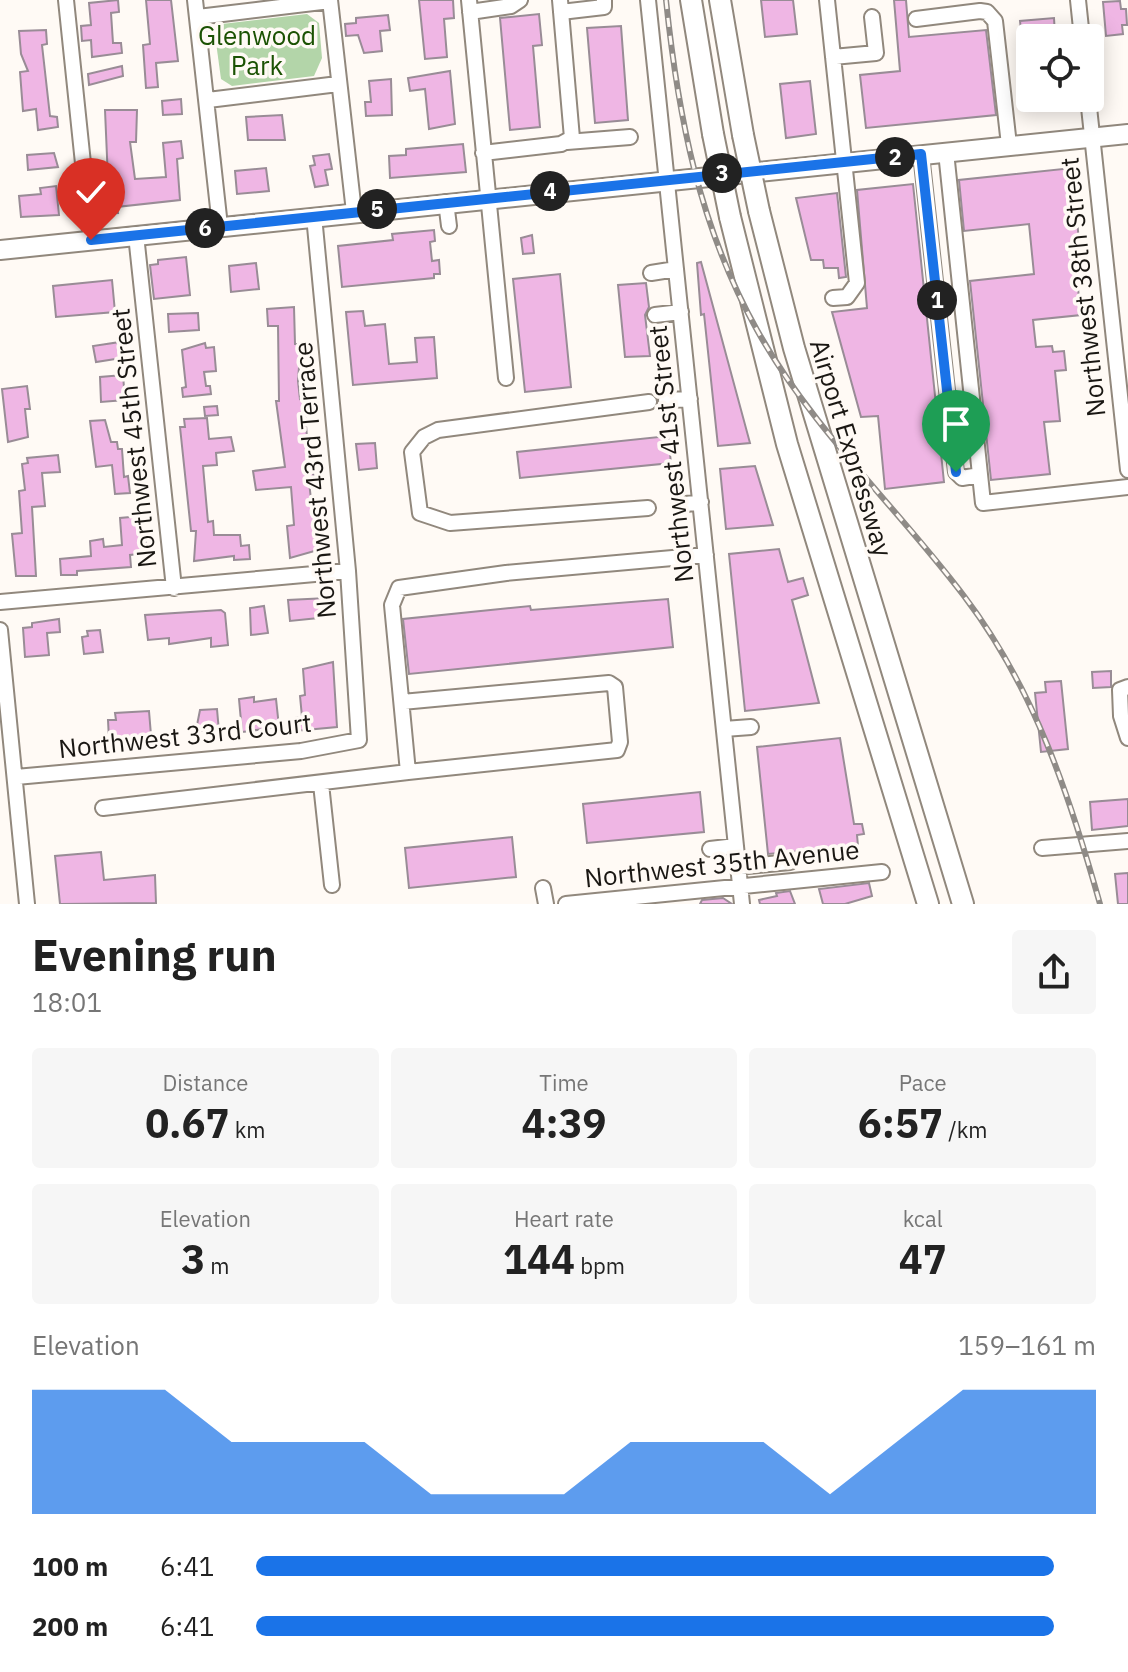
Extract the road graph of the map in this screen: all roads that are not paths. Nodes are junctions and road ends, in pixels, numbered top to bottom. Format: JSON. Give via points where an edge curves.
{"nodes":[{"id":1,"x":66,"y":0,"type":"edge"},
{"id":2,"x":195,"y":0,"type":"edge"},
{"id":3,"x":330,"y":0,"type":"edge"},
{"id":4,"x":520,"y":0,"type":"edge"},
{"id":5,"x":604,"y":0,"type":"edge"},
{"id":6,"x":648,"y":0,"type":"edge"},
{"id":7,"x":691,"y":0,"type":"edge"},
{"id":8,"x":720,"y":0,"type":"edge"},
{"id":9,"x":827,"y":0,"type":"edge"},
{"id":10,"x":1078,"y":0,"type":"edge"},
{"id":11,"x":469,"y":6,"type":"edge"},
{"id":12,"x":560,"y":6,"type":"edge"},
{"id":13,"x":198,"y":17,"type":"junction"},
{"id":14,"x":872,"y":17,"type":"dead end"},
{"id":15,"x":916,"y":19,"type":"dead end"},
{"id":16,"x":1081,"y":24,"type":"edge"},
{"id":17,"x":833,"y":57,"type":"junction"},
{"id":18,"x":205,"y":75,"type":"junction"},
{"id":19,"x":189,"y":77,"type":"dead end"},
{"id":20,"x":338,"y":84,"type":"junction"},
{"id":21,"x":208,"y":100,"type":"junction"},
{"id":22,"x":1089,"y":112,"type":"edge"},
{"id":23,"x":1128,"y":134,"type":"edge"},
{"id":24,"x":630,"y":137,"type":"dead end"},
{"id":25,"x":1091,"y":137,"type":"junction"},
{"id":26,"x":567,"y":142,"type":"junction"},
{"id":27,"x":1009,"y":145,"type":"junction"},
{"id":28,"x":946,"y":152,"type":"junction"},
{"id":29,"x":483,"y":153,"type":"junction"},
{"id":30,"x":921,"y":154,"type":"junction"},
{"id":31,"x":843,"y":162,"type":"junction"},
{"id":32,"x":667,"y":179,"type":"junction"},
{"id":33,"x":487,"y":198,"type":"junction"},
{"id":34,"x":446,"y":202,"type":"junction"},
{"id":35,"x":354,"y":212,"type":"junction"},
{"id":36,"x":314,"y":216,"type":"junction"},
{"id":37,"x":220,"y":226,"type":"junction"},
{"id":38,"x":449,"y":226,"type":"dead end"},
{"id":39,"x":136,"y":235,"type":"junction"},
{"id":40,"x":91,"y":240,"type":"junction"},
{"id":41,"x":0,"y":250,"type":"edge"},
{"id":42,"x":676,"y":269,"type":"junction"},
{"id":43,"x":651,"y":273,"type":"dead end"},
{"id":44,"x":833,"y":298,"type":"dead end"},
{"id":45,"x":681,"y":312,"type":"junction"},
{"id":46,"x":655,"y":315,"type":"dead end"},
{"id":47,"x":506,"y":378,"type":"dead end"},
{"id":48,"x":690,"y":399,"type":"junction"},
{"id":49,"x":666,"y":400,"type":"dead end"},
{"id":50,"x":649,"y":402,"type":"dead end"},
{"id":51,"x":1128,"y":470,"type":"edge"},
{"id":52,"x":980,"y":475,"type":"junction"},
{"id":53,"x":1128,"y":487,"type":"edge"},
{"id":54,"x":701,"y":502,"type":"junction"},
{"id":55,"x":679,"y":505,"type":"dead end"},
{"id":56,"x":648,"y":508,"type":"dead end"},
{"id":57,"x":706,"y":555,"type":"junction"},
{"id":58,"x":348,"y":571,"type":"junction"},
{"id":59,"x":174,"y":588,"type":"junction"},
{"id":60,"x":0,"y":602,"type":"edge"},
{"id":61,"x":0,"y":630,"type":"edge"},
{"id":62,"x":1128,"y":687,"type":"edge"},
{"id":63,"x":4,"y":696,"type":"edge"},
{"id":64,"x":402,"y":702,"type":"junction"},
{"id":65,"x":5,"y":717,"type":"edge"},
{"id":66,"x":751,"y":727,"type":"dead end"},
{"id":67,"x":724,"y":729,"type":"junction"},
{"id":68,"x":1128,"y":738,"type":"edge"},
{"id":69,"x":359,"y":740,"type":"joint"},
{"id":70,"x":408,"y":772,"type":"junction"},
{"id":71,"x":16,"y":777,"type":"junction"},
{"id":72,"x":889,"y":778,"type":"junction"},
{"id":73,"x":321,"y":784,"type":"junction"},
{"id":74,"x":103,"y":808,"type":"dead end"},
{"id":75,"x":1128,"y":841,"type":"edge"},
{"id":76,"x":736,"y":846,"type":"junction"},
{"id":77,"x":1042,"y":848,"type":"dead end"},
{"id":78,"x":710,"y":849,"type":"dead end"},
{"id":79,"x":790,"y":862,"type":"dead end"},
{"id":80,"x":738,"y":867,"type":"junction"},
{"id":81,"x":882,"y":872,"type":"dead end"},
{"id":82,"x":332,"y":885,"type":"dead end"},
{"id":83,"x":543,"y":888,"type":"dead end"},
{"id":84,"x":742,"y":897,"type":"edge"},
{"id":85,"x":27,"y":904,"type":"edge"},
{"id":86,"x":546,"y":904,"type":"edge"},
{"id":87,"x":566,"y":904,"type":"edge"},
{"id":88,"x":918,"y":904,"type":"edge"},
{"id":89,"x":928,"y":904,"type":"edge"},
{"id":90,"x":963,"y":904,"type":"edge"}],
"edges":[{"from":1,"to":40,"type":"street"},
{"from":2,"to":13,"type":"street"},
{"from":3,"to":13,"type":"street"},
{"from":3,"to":20,"type":"street"},
{"from":4,"to":11,"type":"street","via":[[511,6]]},
{"from":5,"to":12,"type":"street","via":[[604,7],[589,11]]},
{"from":6,"to":32,"type":"street","name":"Northwest 41st Street"},
{"from":7,"to":72,"type":"highway","bridge":true,"via":[[713,134],[767,374]]},
{"from":8,"to":90,"type":"highway","name":"Airport Expressway","bridge":true,"via":[[759,211],[798,361]]},
{"from":9,"to":17,"type":"street"},
{"from":10,"to":16,"type":"street"},
{"from":11,"to":29,"type":"street"},
{"from":12,"to":26,"type":"street","via":[[574,129]]},
{"from":13,"to":18,"type":"street"},
{"from":14,"to":17,"type":"street","via":[[876,53]]},
{"from":15,"to":27,"type":"street","via":[[980,11],[995,21]]},
{"from":17,"to":31,"type":"street"},
{"from":18,"to":19,"type":"street"},
{"from":18,"to":21,"type":"street"},
{"from":20,"to":21,"type":"street"},
{"from":20,"to":35,"type":"street"},
{"from":21,"to":37,"type":"street"},
{"from":22,"to":25,"type":"street","name":"Northwest 38th Street"},
{"from":23,"to":25,"type":"main road"},
{"from":24,"to":26,"type":"street"},
{"from":25,"to":27,"type":"main road"},
{"from":25,"to":51,"type":"street","name":"Northwest 38th Street"},
{"from":26,"to":29,"type":"street"},
{"from":27,"to":28,"type":"main road"},
{"from":28,"to":30,"type":"main road"},
{"from":28,"to":52,"type":"street"},
{"from":29,"to":33,"type":"street"},
{"from":30,"to":31,"type":"main road"},
{"from":30,"to":52,"type":"street","via":[[959,477]]},
{"from":31,"to":32,"type":"main road"},
{"from":31,"to":44,"type":"street","via":[[857,283],[847,297]]},
{"from":32,"to":33,"type":"main road"},
{"from":32,"to":42,"type":"street","name":"Northwest 41st Street"},
{"from":33,"to":34,"type":"main road"},
{"from":33,"to":47,"type":"street"},
{"from":34,"to":35,"type":"main road"},
{"from":34,"to":38,"type":"street"},
{"from":35,"to":36,"type":"main road"},
{"from":36,"to":37,"type":"main road"},
{"from":36,"to":58,"type":"street","name":"Northwest 43rd Terrace"},
{"from":37,"to":39,"type":"main road"},
{"from":39,"to":40,"type":"main road"},
{"from":39,"to":59,"type":"street","name":"Northwest 45th Street"},
{"from":40,"to":41,"type":"main road"},
{"from":42,"to":43,"type":"street"},
{"from":42,"to":45,"type":"street","name":"Northwest 41st Street"},
{"from":45,"to":46,"type":"street"},
{"from":45,"to":48,"type":"street","name":"Northwest 41st Street","via":[[678,356]]},
{"from":48,"to":49,"type":"street"},
{"from":48,"to":54,"type":"street","name":"Northwest 41st Street"},
{"from":50,"to":56,"type":"street","via":[[438,430],[412,452],[420,513],[433,519],[450,523]]},
{"from":52,"to":53,"type":"street","via":[[983,503]]},
{"from":54,"to":55,"type":"street"},
{"from":54,"to":57,"type":"street","name":"Northwest 41st Street"},
{"from":57,"to":64,"type":"street","via":[[399,588],[392,605]]},
{"from":57,"to":67,"type":"street","name":"Northwest 41st Street"},
{"from":58,"to":59,"type":"street"},
{"from":58,"to":69,"type":"street","name":"Northwest 43rd Terrace"},
{"from":59,"to":60,"type":"street"},
{"from":61,"to":63,"type":"street"},
{"from":62,"to":68,"type":"street","via":[[1119,697]]},
{"from":63,"to":65,"type":"street"},
{"from":64,"to":70,"type":"street"},
{"from":64,"to":70,"type":"street","via":[[609,683],[615,687],[619,728],[617,750]]},
{"from":65,"to":71,"type":"street"},
{"from":66,"to":67,"type":"street"},
{"from":67,"to":76,"type":"street","name":"Northwest 41st Street"},
{"from":69,"to":71,"type":"street","name":"Northwest 33rd Court","via":[[301,751]]},
{"from":70,"to":73,"type":"street"},
{"from":71,"to":85,"type":"street"},
{"from":72,"to":88,"type":"highway"},
{"from":72,"to":89,"type":"highway"},
{"from":73,"to":74,"type":"street"},
{"from":73,"to":82,"type":"street"},
{"from":75,"to":77,"type":"street"},
{"from":76,"to":78,"type":"street"},
{"from":76,"to":80,"type":"street","name":"Northwest 41st Street"},
{"from":79,"to":80,"type":"street"},
{"from":80,"to":84,"type":"street","name":"Northwest 41st Street"},
{"from":81,"to":84,"type":"street","name":"Northwest 35th Avenue"},
{"from":83,"to":86,"type":"street"},
{"from":84,"to":87,"type":"street","name":"Northwest 35th Avenue"}]}
